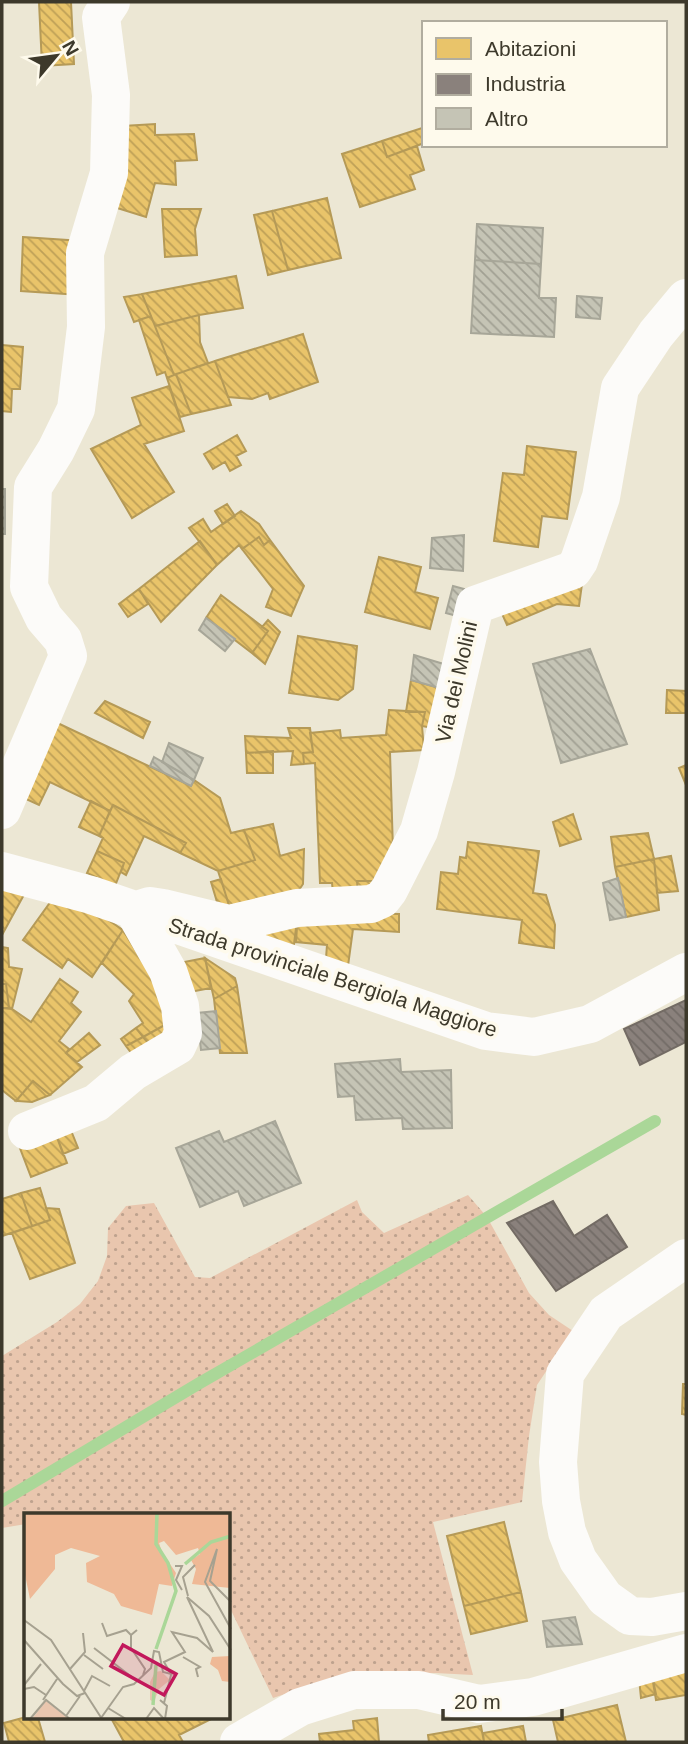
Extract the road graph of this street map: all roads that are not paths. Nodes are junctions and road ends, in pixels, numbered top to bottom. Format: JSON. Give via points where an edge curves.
{"nodes":[{"id":1,"x":111,"y":2,"type":"edge"},
{"id":2,"x":686,"y":298,"type":"edge"},
{"id":3,"x":2,"y":810,"type":"edge"},
{"id":4,"x":2,"y":871,"type":"edge"},
{"id":5,"x":134,"y":911,"type":"junction"},
{"id":6,"x":686,"y":972,"type":"edge"},
{"id":7,"x":27,"y":1131,"type":"dead end"},
{"id":8,"x":686,"y":1258,"type":"edge"},
{"id":9,"x":686,"y":1611,"type":"edge"},
{"id":10,"x":686,"y":1653,"type":"edge"},
{"id":11,"x":239,"y":1742,"type":"edge"}],
"edges":[{"from":1,"to":3,"type":"street","via":[[101,17],[111,95],[109,173],[85,253],[86,327],[76,408],[33,487],[29,587],[44,618],[63,640],[68,656]]},
{"from":2,"to":5,"type":"street","name":"Via dei Molini","via":[[620,388],[601,497],[573,570],[475,605],[419,831],[382,899],[371,904],[297,908],[229,924],[150,906]]},
{"from":4,"to":5,"type":"street","name":"Strada provinciale Bergiola Maggiore"},
{"from":5,"to":6,"type":"street","name":"Strada provinciale Bergiola Maggiore","via":[[486,1031],[534,1037],[590,1024]]},
{"from":5,"to":7,"type":"street","via":[[167,971],[184,1033],[177,1046],[133,1072],[96,1104]]},
{"from":8,"to":9,"type":"street","via":[[606,1313],[565,1374],[558,1462],[567,1532],[578,1560],[605,1598],[630,1616]]},
{"from":10,"to":11,"type":"street","via":[[533,1697],[479,1704],[419,1690],[354,1690],[300,1707]]}]}
